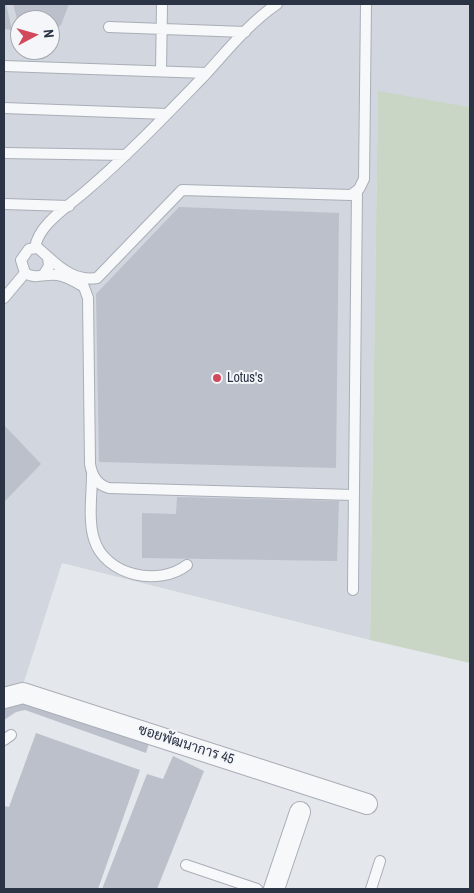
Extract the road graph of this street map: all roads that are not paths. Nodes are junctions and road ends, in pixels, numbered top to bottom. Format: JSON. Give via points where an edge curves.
{"nodes":[{"id":1,"x":162,"y":4,"type":"edge"},
{"id":2,"x":277,"y":4,"type":"edge"},
{"id":3,"x":366,"y":4,"type":"edge"},
{"id":4,"x":109,"y":27,"type":"dead end"},
{"id":5,"x":162,"y":29,"type":"junction"},
{"id":6,"x":245,"y":32,"type":"junction"},
{"id":7,"x":4,"y":66,"type":"edge"},
{"id":8,"x":161,"y":71,"type":"junction"},
{"id":9,"x":206,"y":73,"type":"junction"},
{"id":10,"x":4,"y":108,"type":"edge"},
{"id":11,"x":167,"y":114,"type":"junction"},
{"id":12,"x":4,"y":153,"type":"edge"},
{"id":13,"x":126,"y":155,"type":"junction"},
{"id":14,"x":358,"y":191,"type":"junction"},
{"id":15,"x":4,"y":204,"type":"edge"},
{"id":16,"x":69,"y":206,"type":"junction"},
{"id":17,"x":35,"y":248,"type":"junction"},
{"id":18,"x":48,"y":257,"type":"junction"},
{"id":19,"x":25,"y":274,"type":"junction"},
{"id":20,"x":44,"y":274,"type":"junction"},
{"id":21,"x":4,"y":298,"type":"edge"},
{"id":22,"x":92,"y":474,"type":"junction"},
{"id":23,"x":354,"y":495,"type":"junction"},
{"id":24,"x":187,"y":565,"type":"dead end"},
{"id":25,"x":353,"y":590,"type":"dead end"},
{"id":26,"x":4,"y":698,"type":"edge"},
{"id":27,"x":367,"y":804,"type":"dead end"},
{"id":28,"x":300,"y":812,"type":"dead end"},
{"id":29,"x":380,"y":860,"type":"dead end"},
{"id":30,"x":186,"y":865,"type":"dead end"},
{"id":31,"x":257,"y":889,"type":"edge"},
{"id":32,"x":274,"y":889,"type":"edge"},
{"id":33,"x":372,"y":889,"type":"edge"}],
"edges":[{"from":1,"to":5,"type":"lane"},
{"from":2,"to":6,"type":"lane","via":[[258,17]]},
{"from":3,"to":14,"type":"lane","via":[[364,179]]},
{"from":4,"to":5,"type":"lane"},
{"from":5,"to":6,"type":"lane"},
{"from":5,"to":8,"type":"lane"},
{"from":6,"to":9,"type":"lane"},
{"from":7,"to":8,"type":"lane"},
{"from":8,"to":9,"type":"lane"},
{"from":9,"to":11,"type":"lane"},
{"from":10,"to":11,"type":"lane"},
{"from":11,"to":13,"type":"lane"},
{"from":12,"to":13,"type":"lane"},
{"from":13,"to":16,"type":"lane"},
{"from":14,"to":18,"type":"lane","via":[[351,195],[185,190],[178,193],[97,278],[86,279],[68,273]]},
{"from":14,"to":23,"type":"lane"},
{"from":15,"to":16,"type":"lane"},
{"from":16,"to":17,"type":"lane","via":[[40,232]]},
{"from":17,"to":18,"type":"lane"},
{"from":17,"to":19,"type":"lane","via":[[22,256]]},
{"from":18,"to":20,"type":"lane","via":[[49,266]]},
{"from":19,"to":20,"type":"lane","via":[[34,277]]},
{"from":19,"to":21,"type":"lane"},
{"from":20,"to":22,"type":"lane","via":[[74,281],[84,287],[88,298]]},
{"from":22,"to":23,"type":"lane","via":[[100,484],[109,488]]},
{"from":22,"to":24,"type":"lane","via":[[92,530],[104,558],[131,573],[153,576],[171,574]]},
{"from":23,"to":25,"type":"lane"},
{"from":26,"to":27,"type":"street","name":"ซอยพัฒนาการ 45","via":[[24,693]]},
{"from":28,"to":32,"type":"street"},
{"from":29,"to":33,"type":"lane"},
{"from":30,"to":31,"type":"lane"}]}
